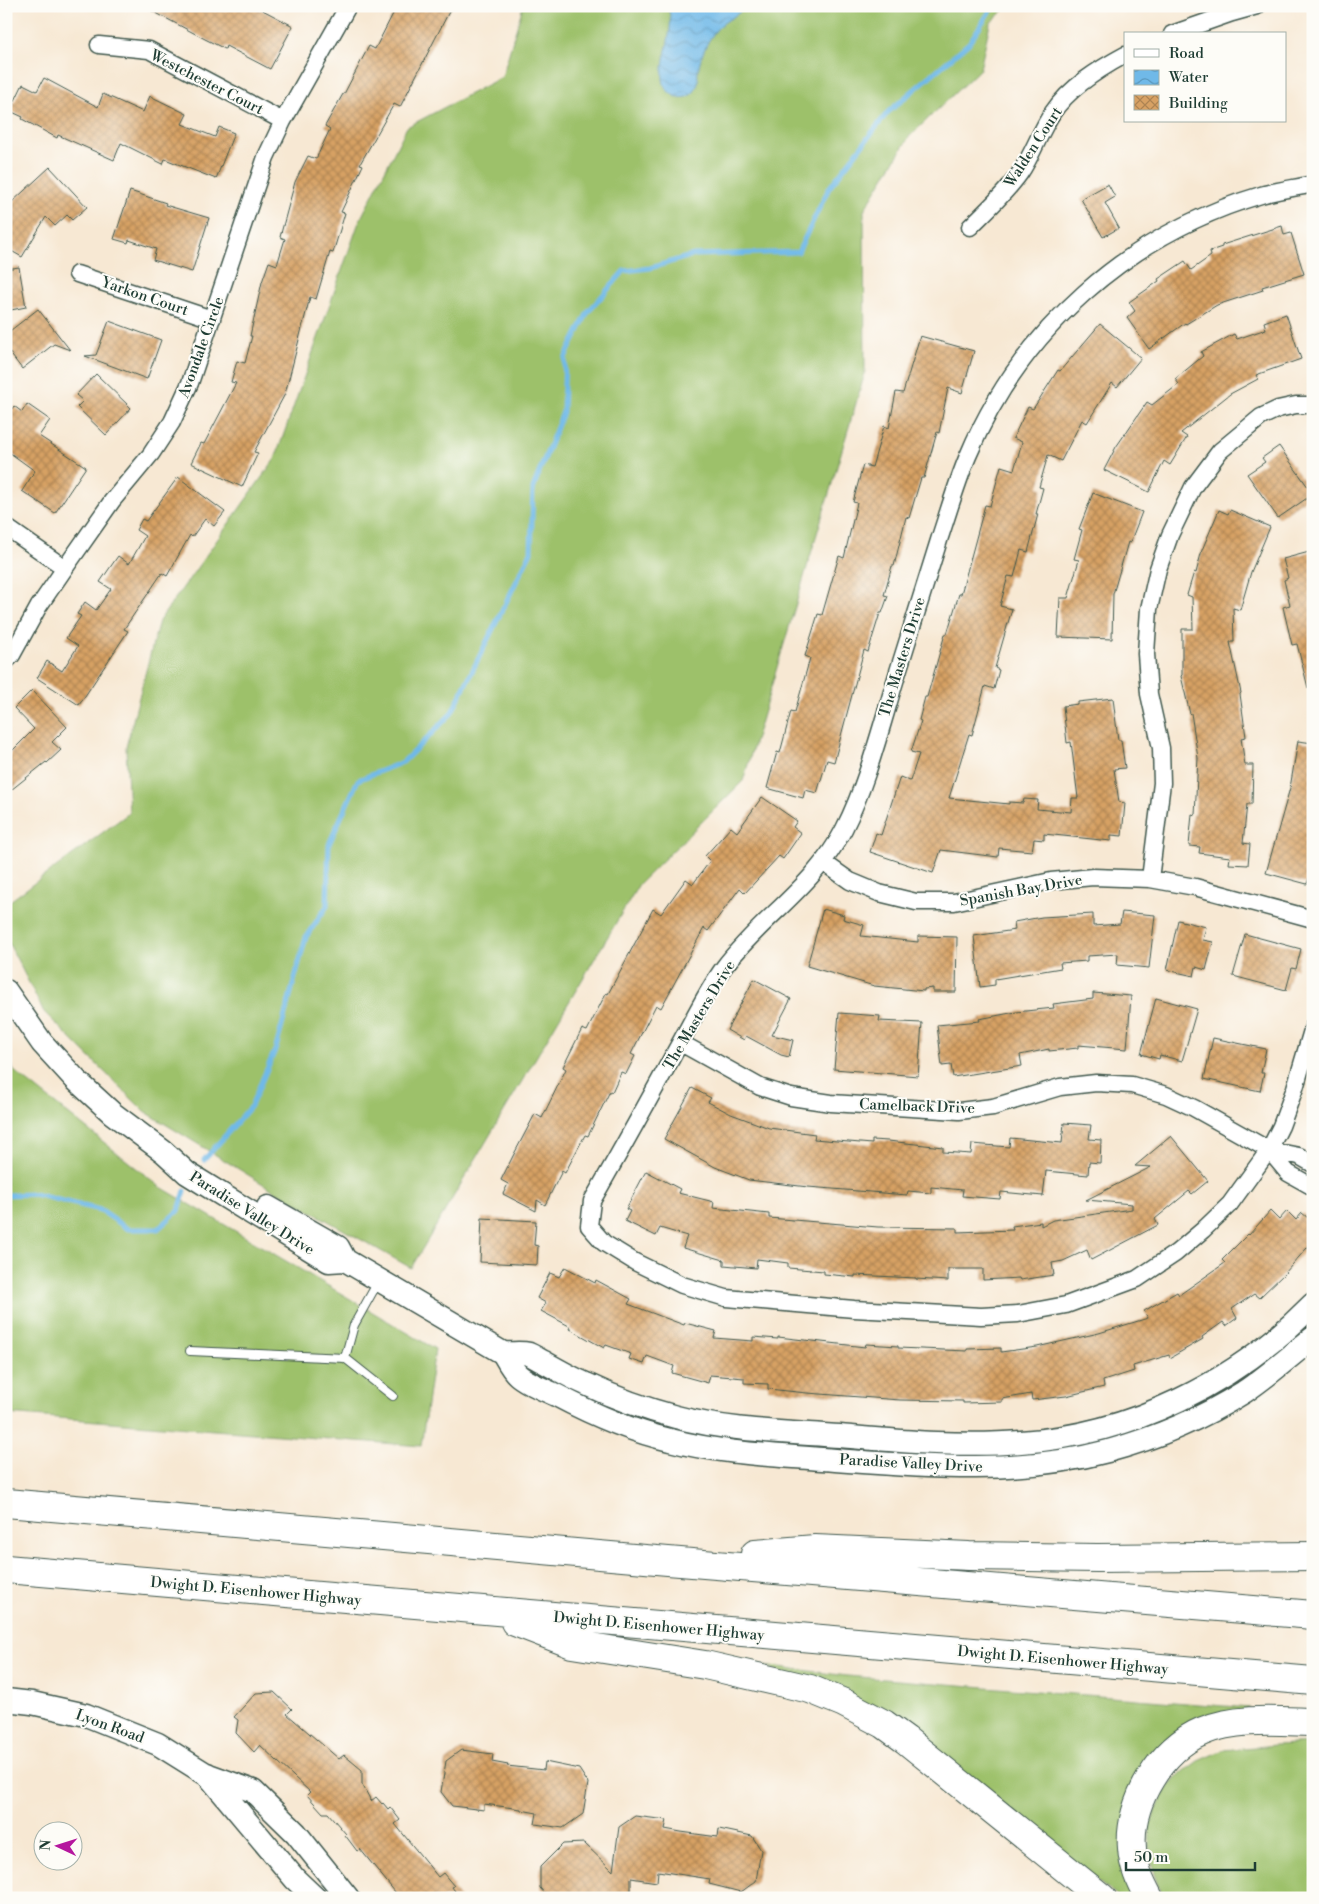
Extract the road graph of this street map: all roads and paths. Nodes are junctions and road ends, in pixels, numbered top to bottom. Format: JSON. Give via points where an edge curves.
{"nodes":[{"id":1,"x":348,"y":6,"type":"edge"},
{"id":2,"x":1257,"y":6,"type":"edge"},
{"id":3,"x":1178,"y":32,"type":"edge"},
{"id":4,"x":99,"y":45,"type":"dead end"},
{"id":5,"x":1124,"y":56,"type":"edge"},
{"id":6,"x":283,"y":121,"type":"junction"},
{"id":7,"x":1313,"y":184,"type":"edge"},
{"id":8,"x":970,"y":228,"type":"dead end"},
{"id":9,"x":77,"y":274,"type":"dead end"},
{"id":10,"x":212,"y":319,"type":"junction"},
{"id":11,"x":1313,"y":405,"type":"edge"},
{"id":12,"x":6,"y":527,"type":"edge"},
{"id":13,"x":64,"y":568,"type":"junction"},
{"id":14,"x":6,"y":661,"type":"edge"},
{"id":15,"x":824,"y":862,"type":"junction"},
{"id":16,"x":1150,"y":879,"type":"junction"},
{"id":17,"x":1313,"y":919,"type":"edge"},
{"id":18,"x":6,"y":991,"type":"edge"},
{"id":19,"x":1313,"y":1027,"type":"edge"},
{"id":20,"x":681,"y":1043,"type":"junction"},
{"id":21,"x":1269,"y":1150,"type":"junction"},
{"id":22,"x":1313,"y":1164,"type":"edge"},
{"id":23,"x":1313,"y":1188,"type":"edge"},
{"id":24,"x":379,"y":1281,"type":"junction"},
{"id":25,"x":1313,"y":1304,"type":"edge"},
{"id":26,"x":1313,"y":1338,"type":"edge"},
{"id":27,"x":190,"y":1350,"type":"dead end"},
{"id":28,"x":503,"y":1354,"type":"junction"},
{"id":29,"x":345,"y":1358,"type":"junction"},
{"id":30,"x":393,"y":1396,"type":"dead end"},
{"id":31,"x":6,"y":1504,"type":"edge"},
{"id":32,"x":1313,"y":1556,"type":"edge"},
{"id":33,"x":668,"y":1562,"type":"junction"},
{"id":34,"x":6,"y":1569,"type":"edge"},
{"id":35,"x":486,"y":1611,"type":"junction"},
{"id":36,"x":1313,"y":1615,"type":"edge"},
{"id":37,"x":1313,"y":1681,"type":"edge"},
{"id":38,"x":6,"y":1700,"type":"edge"},
{"id":39,"x":1313,"y":1722,"type":"edge"},
{"id":40,"x":206,"y":1774,"type":"junction"},
{"id":41,"x":315,"y":1898,"type":"edge"},
{"id":42,"x":348,"y":1898,"type":"edge"},
{"id":43,"x":1102,"y":1898,"type":"edge"},
{"id":44,"x":1149,"y":1898,"type":"edge"}],
"edges":[{"from":1,"to":6,"type":"street","name":"Avondale Circle"},
{"from":2,"to":3,"type":"street"},
{"from":4,"to":6,"type":"street","name":"Westchester Court","via":[[149,50]]},
{"from":5,"to":8,"type":"street","name":"Walden Court","via":[[1072,91],[1053,112],[1020,173]]},
{"from":6,"to":10,"type":"street","name":"Avondale Circle","via":[[266,157]]},
{"from":7,"to":15,"type":"street","name":"The Masters Drive","via":[[1263,194],[1214,211],[1152,243],[1106,274],[1057,317],[1021,360],[989,412],[967,457],[862,788],[844,830]]},
{"from":9,"to":10,"type":"street","name":"Yarkon Court"},
{"from":10,"to":13,"type":"street","name":"Avondale Circle","via":[[190,383],[172,422]]},
{"from":11,"to":16,"type":"street","via":[[1278,409],[1260,417],[1220,450],[1193,487],[1158,569],[1149,609],[1146,654],[1149,694],[1161,748],[1162,783]]},
{"from":12,"to":13,"type":"street"},
{"from":13,"to":14,"type":"street","name":"Avondale Circle"},
{"from":15,"to":16,"type":"street","name":"Spanish Bay Drive","via":[[850,881],[879,893],[916,902],[954,902],[1051,881]]},
{"from":15,"to":20,"type":"street","name":"The Masters Drive","via":[[800,890],[753,933],[723,969]]},
{"from":16,"to":17,"type":"street","name":"Spanish Bay Drive","via":[[1195,887]]},
{"from":18,"to":24,"type":"street","name":"Paradise Valley Drive","via":[[42,1042],[76,1080],[187,1172],[329,1261],[345,1260]]},
{"from":19,"to":21,"type":"street","name":"The Masters Drive","via":[[1295,1088]]},
{"from":20,"to":21,"type":"street","name":"Camelback Drive","via":[[760,1087],[791,1097],[831,1103],[959,1111],[993,1108],[1060,1087],[1096,1083],[1132,1085],[1194,1108]]},
{"from":20,"to":21,"type":"street","name":"The Masters Drive","via":[[592,1201],[589,1226],[604,1243],[635,1262],[682,1285],[726,1298],[981,1316],[1018,1314],[1066,1305],[1136,1279],[1176,1253],[1230,1204]]},
{"from":21,"to":22,"type":"street","name":"Camelback Drive","via":[[1299,1156]]},
{"from":21,"to":23,"type":"street","name":"Camelback Drive","via":[[1288,1173]]},
{"from":24,"to":28,"type":"street","name":"Paradise Valley Drive"},
{"from":24,"to":29,"type":"lane","via":[[354,1325]]},
{"from":25,"to":28,"type":"street","name":"Paradise Valley Drive","via":[[1268,1345],[1196,1392],[1106,1427],[1022,1442],[973,1444],[722,1426],[632,1404],[528,1354]]},
{"from":26,"to":28,"type":"street","name":"Paradise Valley Drive","via":[[1245,1391],[1203,1415],[1151,1438],[1069,1459],[973,1467],[771,1454],[670,1440],[576,1406],[517,1375]]},
{"from":27,"to":29,"type":"lane"},
{"from":29,"to":30,"type":"lane"},
{"from":31,"to":33,"type":"highway"},
{"from":32,"to":33,"type":"highway","via":[[1097,1558],[814,1550]]},
{"from":33,"to":36,"type":"highway"},
{"from":34,"to":35,"type":"highway","name":"Dwight D. Eisenhower Highway"},
{"from":35,"to":37,"type":"highway","name":"Dwight D. Eisenhower Highway"},
{"from":35,"to":43,"type":"highway","via":[[572,1644],[724,1669],[810,1689],[844,1703],[906,1740]]},
{"from":38,"to":40,"type":"street","name":"Lyon Road","via":[[32,1702],[86,1715],[158,1744]]},
{"from":39,"to":44,"type":"highway","via":[[1231,1723],[1202,1731],[1175,1749],[1150,1777],[1136,1811],[1132,1846],[1137,1876]]},
{"from":40,"to":41,"type":"street","name":"Lyon Road"},
{"from":40,"to":42,"type":"street","name":"Lyon Road","via":[[253,1791],[296,1833]]}]}
